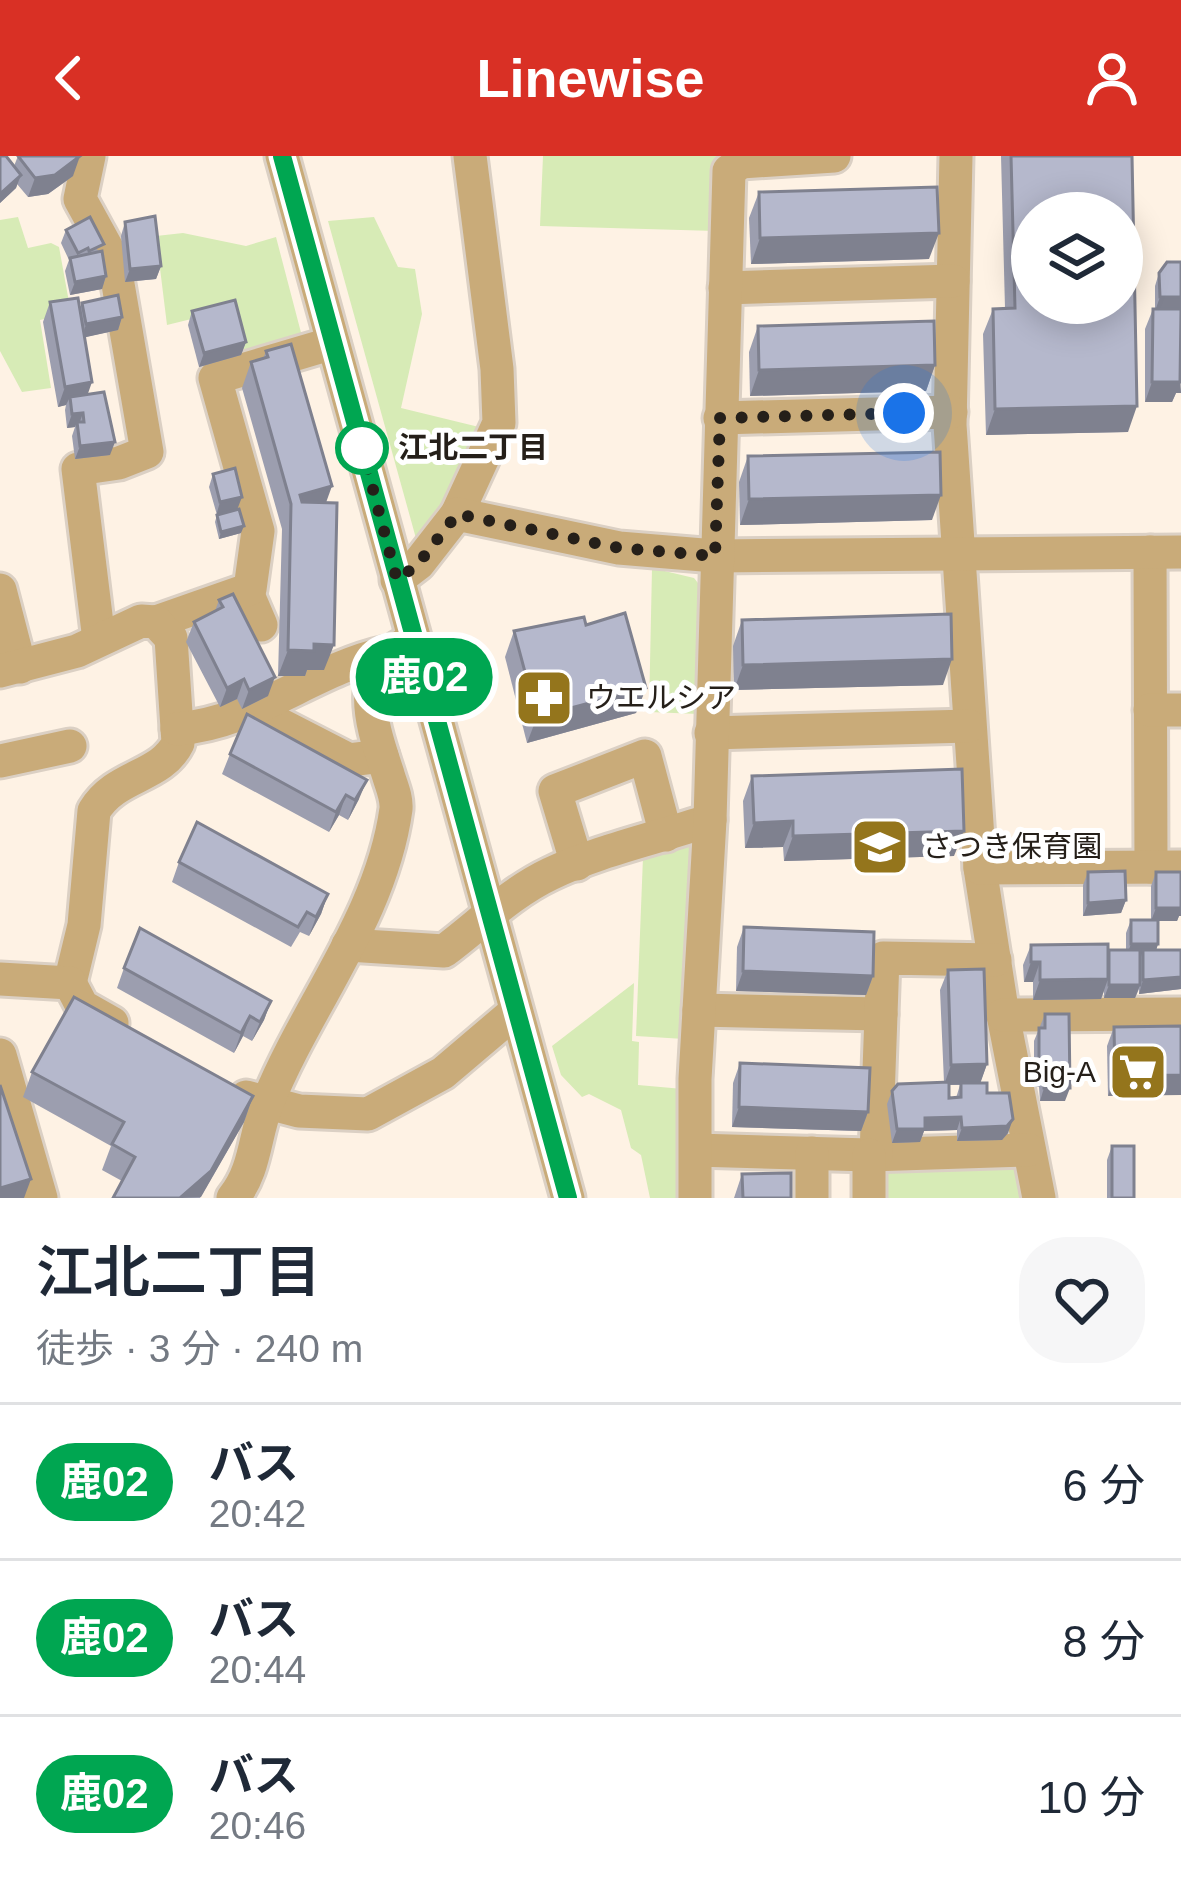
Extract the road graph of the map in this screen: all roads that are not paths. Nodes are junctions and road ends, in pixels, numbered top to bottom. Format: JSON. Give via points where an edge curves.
{"nodes":[{"id":1,"x":89,"y":156,"type":"edge"},
{"id":2,"x":282,"y":156,"type":"edge"},
{"id":3,"x":470,"y":156,"type":"edge"},
{"id":4,"x":834,"y":156,"type":"edge"},
{"id":5,"x":956,"y":156,"type":"edge"},
{"id":6,"x":953,"y":281,"type":"junction"},
{"id":7,"x":724,"y":288,"type":"junction"},
{"id":8,"x":333,"y":343,"type":"junction"},
{"id":9,"x":951,"y":412,"type":"junction"},
{"id":10,"x":720,"y":418,"type":"junction"},
{"id":11,"x":457,"y":514,"type":"junction"},
{"id":12,"x":956,"y":551,"type":"junction"},
{"id":13,"x":1166,"y":552,"type":"edge"},
{"id":14,"x":715,"y":556,"type":"junction"},
{"id":15,"x":397,"y":580,"type":"junction"},
{"id":16,"x":0,"y":590,"type":"edge"},
{"id":17,"x":246,"y":590,"type":"junction"},
{"id":18,"x":156,"y":622,"type":"junction"},
{"id":19,"x":261,"y":625,"type":"dead end"},
{"id":20,"x":99,"y":640,"type":"junction"},
{"id":21,"x":400,"y":646,"type":"junction"},
{"id":22,"x":10,"y":669,"type":"edge"},
{"id":23,"x":267,"y":705,"type":"junction"},
{"id":24,"x":1165,"y":710,"type":"edge"},
{"id":25,"x":969,"y":726,"type":"junction"},
{"id":26,"x":177,"y":729,"type":"junction"},
{"id":27,"x":711,"y":733,"type":"junction"},
{"id":28,"x":70,"y":746,"type":"dead end"},
{"id":29,"x":382,"y":756,"type":"junction"},
{"id":30,"x":0,"y":761,"type":"edge"},
{"id":31,"x":710,"y":820,"type":"junction"},
{"id":32,"x":666,"y":836,"type":"junction"},
{"id":33,"x":577,"y":864,"type":"junction"},
{"id":34,"x":1166,"y":867,"type":"edge"},
{"id":35,"x":980,"y":868,"type":"junction"},
{"id":36,"x":491,"y":916,"type":"junction"},
{"id":37,"x":348,"y":945,"type":"junction"},
{"id":38,"x":995,"y":960,"type":"junction"},
{"id":39,"x":0,"y":980,"type":"edge"},
{"id":40,"x":70,"y":983,"type":"junction"},
{"id":41,"x":699,"y":1010,"type":"junction"},
{"id":42,"x":516,"y":1011,"type":"junction"},
{"id":43,"x":881,"y":1014,"type":"junction"},
{"id":44,"x":1181,"y":1014,"type":"edge"},
{"id":45,"x":1003,"y":1015,"type":"junction"},
{"id":46,"x":142,"y":1040,"type":"edge"},
{"id":47,"x":0,"y":1055,"type":"edge"},
{"id":48,"x":222,"y":1084,"type":"edge"},
{"id":49,"x":267,"y":1104,"type":"junction"},
{"id":50,"x":696,"y":1150,"type":"junction"},
{"id":51,"x":1030,"y":1150,"type":"junction"},
{"id":52,"x":812,"y":1153,"type":"junction"},
{"id":53,"x":873,"y":1155,"type":"junction"},
{"id":54,"x":40,"y":1198,"type":"edge"},
{"id":55,"x":232,"y":1198,"type":"edge"},
{"id":56,"x":568,"y":1198,"type":"edge"},
{"id":57,"x":695,"y":1198,"type":"edge"},
{"id":58,"x":812,"y":1198,"type":"edge"},
{"id":59,"x":869,"y":1198,"type":"edge"},
{"id":60,"x":1039,"y":1198,"type":"edge"}],
"edges":[{"from":1,"to":20,"type":"street","via":[[80,199],[114,261],[147,452],[78,469]]},
{"from":2,"to":8,"type":"street"},
{"from":3,"to":11,"type":"street","via":[[499,423]]},
{"from":4,"to":7,"type":"street","via":[[741,162],[729,171]]},
{"from":5,"to":6,"type":"street"},
{"from":6,"to":7,"type":"street"},
{"from":6,"to":9,"type":"street"},
{"from":7,"to":10,"type":"street"},
{"from":8,"to":15,"type":"street"},
{"from":8,"to":17,"type":"street","via":[[215,378],[258,531]]},
{"from":9,"to":10,"type":"street"},
{"from":9,"to":12,"type":"street"},
{"from":10,"to":14,"type":"street"},
{"from":11,"to":14,"type":"street","via":[[619,548]]},
{"from":11,"to":15,"type":"street"},
{"from":12,"to":13,"type":"street"},
{"from":12,"to":14,"type":"street"},
{"from":12,"to":25,"type":"street"},
{"from":13,"to":24,"type":"street"},
{"from":14,"to":27,"type":"street"},
{"from":15,"to":21,"type":"street"},
{"from":16,"to":22,"type":"street"},
{"from":17,"to":18,"type":"street"},
{"from":17,"to":19,"type":"street"},
{"from":18,"to":20,"type":"street"},
{"from":18,"to":26,"type":"street","via":[[171,638]]},
{"from":20,"to":22,"type":"street"},
{"from":21,"to":23,"type":"street"},
{"from":21,"to":29,"type":"street","via":[[374,679],[372,724]]},
{"from":21,"to":36,"type":"street"},
{"from":23,"to":26,"type":"street"},
{"from":23,"to":29,"type":"street","via":[[277,723],[349,760]]},
{"from":24,"to":34,"type":"street"},
{"from":25,"to":27,"type":"street"},
{"from":25,"to":35,"type":"street"},
{"from":26,"to":40,"type":"street","via":[[170,758],[118,783],[94,811]]},
{"from":27,"to":31,"type":"street"},
{"from":28,"to":30,"type":"street"},
{"from":29,"to":37,"type":"street","via":[[397,802],[382,877]]},
{"from":31,"to":32,"type":"street"},
{"from":31,"to":41,"type":"street"},
{"from":32,"to":33,"type":"street"},
{"from":32,"to":33,"type":"street","via":[[645,756],[555,791]]},
{"from":33,"to":36,"type":"street","via":[[506,899]]},
{"from":34,"to":35,"type":"street"},
{"from":35,"to":38,"type":"street"},
{"from":36,"to":37,"type":"street","via":[[444,951]]},
{"from":36,"to":42,"type":"street"},
{"from":37,"to":49,"type":"street"},
{"from":38,"to":43,"type":"street","via":[[884,958]]},
{"from":38,"to":45,"type":"street"},
{"from":39,"to":40,"type":"street"},
{"from":40,"to":46,"type":"street","via":[[82,1006]]},
{"from":41,"to":43,"type":"street"},
{"from":41,"to":50,"type":"street"},
{"from":42,"to":49,"type":"street","via":[[443,1072],[368,1114]]},
{"from":42,"to":56,"type":"street"},
{"from":43,"to":53,"type":"street"},
{"from":44,"to":45,"type":"street"},
{"from":45,"to":51,"type":"street"},
{"from":47,"to":54,"type":"street"},
{"from":48,"to":49,"type":"street"},
{"from":49,"to":55,"type":"street","via":[[250,1170]]},
{"from":50,"to":52,"type":"street"},
{"from":50,"to":57,"type":"street"},
{"from":51,"to":53,"type":"street"},
{"from":51,"to":60,"type":"street"},
{"from":52,"to":53,"type":"street"},
{"from":52,"to":58,"type":"street"},
{"from":53,"to":59,"type":"street"}]}
